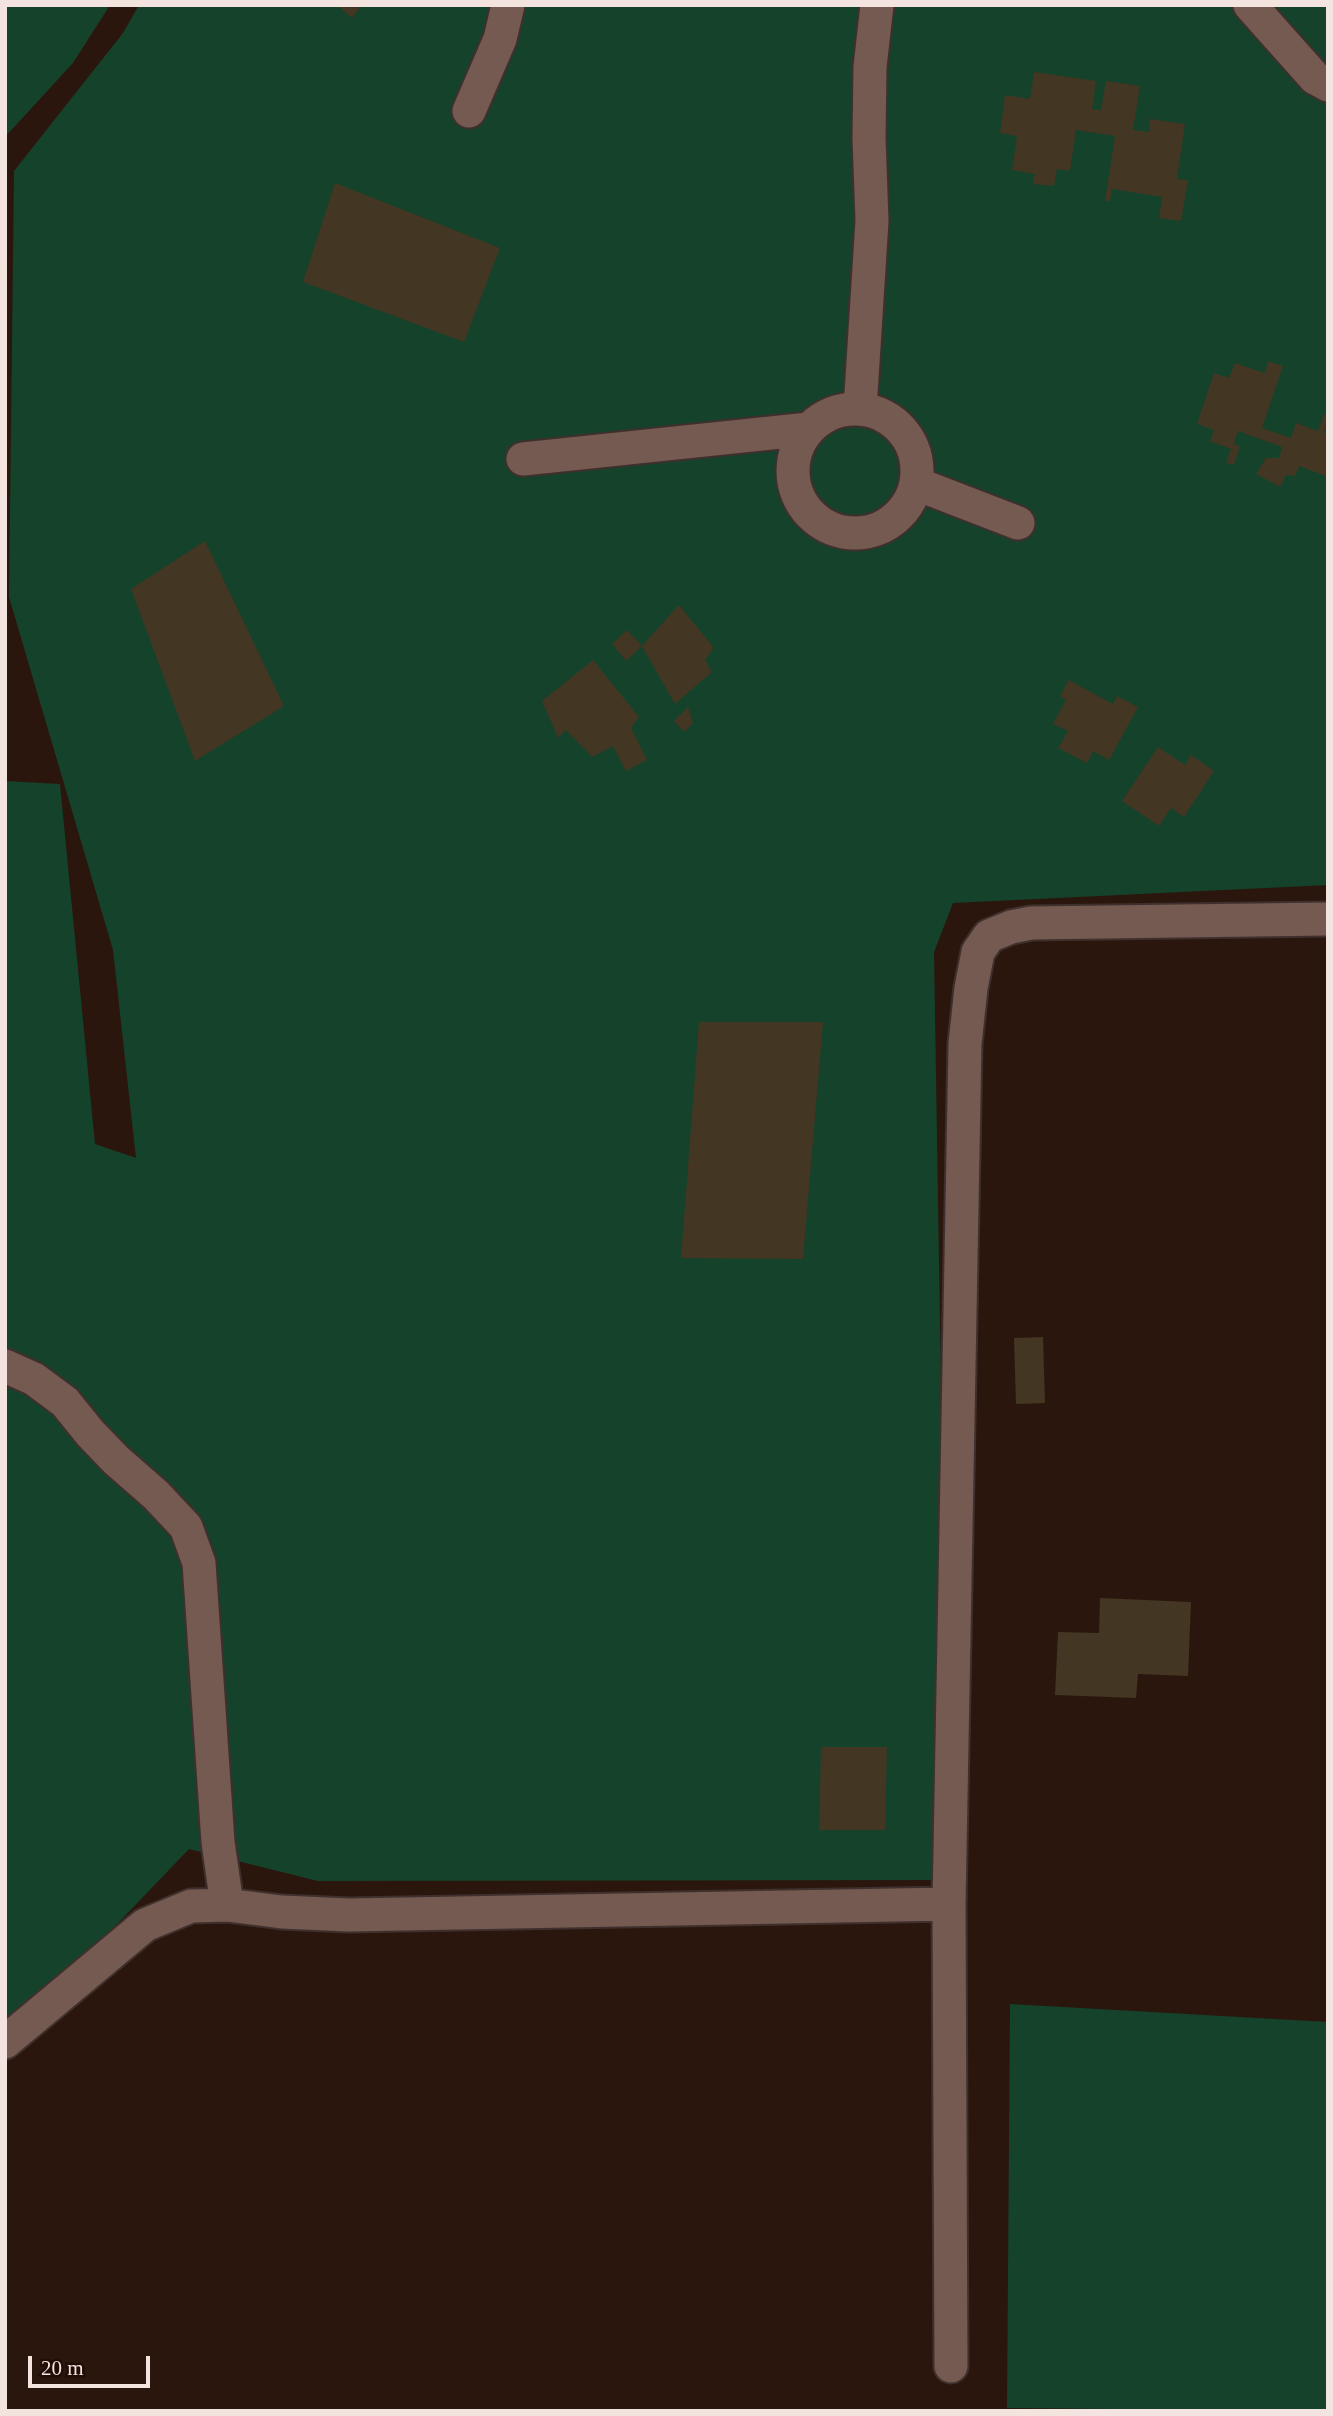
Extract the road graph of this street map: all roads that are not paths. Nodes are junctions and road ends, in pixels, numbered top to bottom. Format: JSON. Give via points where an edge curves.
{"nodes":[{"id":1,"x":508,"y":5,"type":"edge"},
{"id":2,"x":877,"y":5,"type":"edge"},
{"id":3,"x":1250,"y":5,"type":"edge"},
{"id":4,"x":1328,"y":85,"type":"edge"},
{"id":5,"x":469,"y":111,"type":"dead end"},
{"id":6,"x":860,"y":409,"type":"junction"},
{"id":7,"x":809,"y":429,"type":"junction"},
{"id":8,"x":523,"y":459,"type":"dead end"},
{"id":9,"x":917,"y":484,"type":"junction"},
{"id":10,"x":1018,"y":523,"type":"dead end"},
{"id":11,"x":1328,"y":919,"type":"edge"},
{"id":12,"x":5,"y":1366,"type":"edge"},
{"id":13,"x":949,"y":1904,"type":"junction"},
{"id":14,"x":227,"y":1905,"type":"junction"},
{"id":15,"x":5,"y":2042,"type":"edge"},
{"id":16,"x":951,"y":2366,"type":"dead end"}],
"edges":[{"from":1,"to":5,"type":"street"},
{"from":2,"to":6,"type":"street","via":[[870,67],[872,221]]},
{"from":3,"to":4,"type":"street","via":[[1315,78]]},
{"from":6,"to":7,"type":"street","via":[[841,410]]},
{"from":6,"to":9,"type":"street","via":[[877,412],[905,433],[918,466]]},
{"from":7,"to":8,"type":"street"},
{"from":7,"to":9,"type":"street","via":[[795,454],[793,483],[805,509],[827,528],[854,534],[883,528],[905,510]]},
{"from":9,"to":10,"type":"street"},
{"from":11,"to":13,"type":"street","via":[[1031,922],[989,936],[978,952],[965,1044]]},
{"from":12,"to":14,"type":"street","via":[[34,1379],[65,1402],[116,1460],[186,1527],[199,1563],[218,1842]]},
{"from":13,"to":14,"type":"street","via":[[349,1915]]},
{"from":13,"to":16,"type":"street"},
{"from":14,"to":15,"type":"street","via":[[191,1906],[145,1925]]}]}
